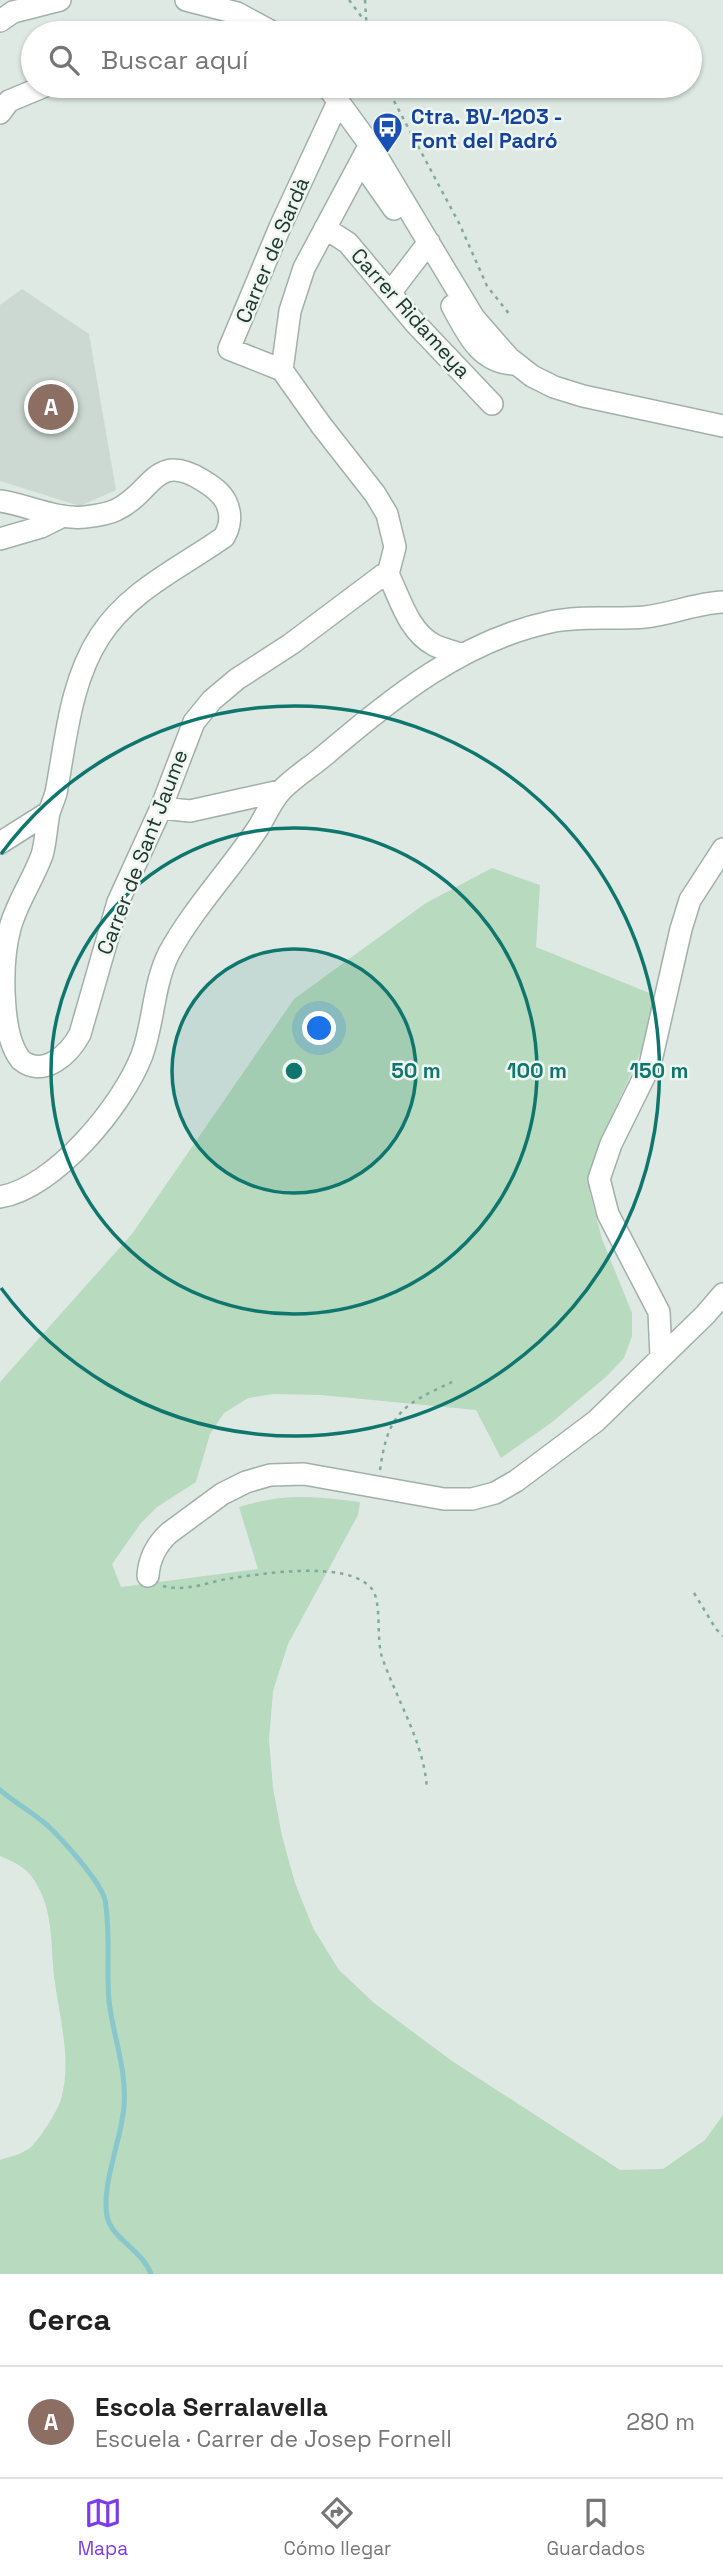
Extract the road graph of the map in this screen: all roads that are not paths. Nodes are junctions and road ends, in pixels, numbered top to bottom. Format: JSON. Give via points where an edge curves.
{"nodes":[{"id":1,"x":60,"y":0,"type":"edge"},
{"id":2,"x":186,"y":0,"type":"edge"},
{"id":3,"x":0,"y":21,"type":"edge"},
{"id":4,"x":252,"y":21,"type":"edge"},
{"id":5,"x":21,"y":97,"type":"edge"},
{"id":6,"x":331,"y":98,"type":"edge"},
{"id":7,"x":336,"y":98,"type":"edge"},
{"id":8,"x":3,"y":106,"type":"edge"},
{"id":9,"x":365,"y":153,"type":"junction"},
{"id":10,"x":325,"y":228,"type":"junction"},
{"id":11,"x":425,"y":248,"type":"junction"},
{"id":12,"x":390,"y":293,"type":"junction"},
{"id":13,"x":282,"y":370,"type":"junction"},
{"id":14,"x":492,"y":404,"type":"dead end"},
{"id":15,"x":723,"y":426,"type":"edge"},
{"id":16,"x":0,"y":501,"type":"edge"},
{"id":17,"x":63,"y":516,"type":"junction"},
{"id":18,"x":0,"y":539,"type":"edge"},
{"id":19,"x":388,"y":574,"type":"junction"},
{"id":20,"x":723,"y":602,"type":"edge"},
{"id":21,"x":461,"y":654,"type":"junction"},
{"id":22,"x":280,"y":791,"type":"junction"},
{"id":23,"x":161,"y":808,"type":"junction"},
{"id":24,"x":49,"y":812,"type":"junction"},
{"id":25,"x":0,"y":843,"type":"edge"},
{"id":26,"x":723,"y":849,"type":"edge"},
{"id":27,"x":0,"y":1197,"type":"edge"},
{"id":28,"x":723,"y":1294,"type":"edge"},
{"id":29,"x":659,"y":1312,"type":"junction"},
{"id":30,"x":705,"y":1315,"type":"junction"},
{"id":31,"x":661,"y":1357,"type":"junction"},
{"id":32,"x":148,"y":1576,"type":"road end"}],
"edges":[{"from":1,"to":3,"type":"street","via":[[13,12]]},
{"from":2,"to":4,"type":"street"},
{"from":5,"to":8,"type":"street"},
{"from":6,"to":13,"type":"street","name":"Carrer de Sardà","via":[[229,349]]},
{"from":7,"to":9,"type":"street"},
{"from":9,"to":10,"type":"street"},
{"from":9,"to":11,"type":"street","via":[[390,202]]},
{"from":10,"to":12,"type":"street","name":"Carrer Ridameya","via":[[348,243]]},
{"from":10,"to":13,"type":"street","via":[[304,268],[290,311]]},
{"from":11,"to":12,"type":"street"},
{"from":11,"to":15,"type":"street","via":[[465,331],[480,351],[500,363],[517,364],[554,387],[583,396]]},
{"from":12,"to":14,"type":"street","name":"Carrer Ridameya"},
{"from":13,"to":19,"type":"street","via":[[387,514],[396,547]]},
{"from":16,"to":17,"type":"street"},
{"from":17,"to":18,"type":"street"},
{"from":17,"to":24,"type":"street","name":"Carrer de Sant Jaume","via":[[115,511],[165,471],[176,469],[188,471],[223,496],[229,528],[224,537],[138,594],[100,636],[78,685]]},
{"from":19,"to":21,"type":"street","via":[[422,636]]},
{"from":19,"to":23,"type":"street","name":"Carrer de Sant Jaume","via":[[237,679],[200,712]]},
{"from":20,"to":21,"type":"street","via":[[645,617],[549,622]]},
{"from":21,"to":22,"type":"street","via":[[390,701]]},
{"from":22,"to":23,"type":"street","via":[[190,811]]},
{"from":22,"to":27,"type":"street","via":[[170,953],[141,1056],[102,1122],[52,1170],[27,1187]]},
{"from":23,"to":24,"type":"street","name":"Carrer de Sant Jaume","via":[[118,902],[80,1034],[64,1056],[35,1065],[19,1058],[7,1041],[2,978],[10,927],[42,855]]},
{"from":24,"to":25,"type":"street"},
{"from":26,"to":29,"type":"street","via":[[690,900],[650,1065],[611,1144],[599,1180],[608,1214]]},
{"from":28,"to":30,"type":"street"},
{"from":29,"to":30,"type":"street","via":[[676,1317]]},
{"from":29,"to":31,"type":"street"},
{"from":30,"to":31,"type":"street"},
{"from":31,"to":32,"type":"street","via":[[596,1421],[504,1489],[461,1499],[295,1474],[270,1475],[246,1482],[204,1506],[162,1539],[150,1560]]}]}
